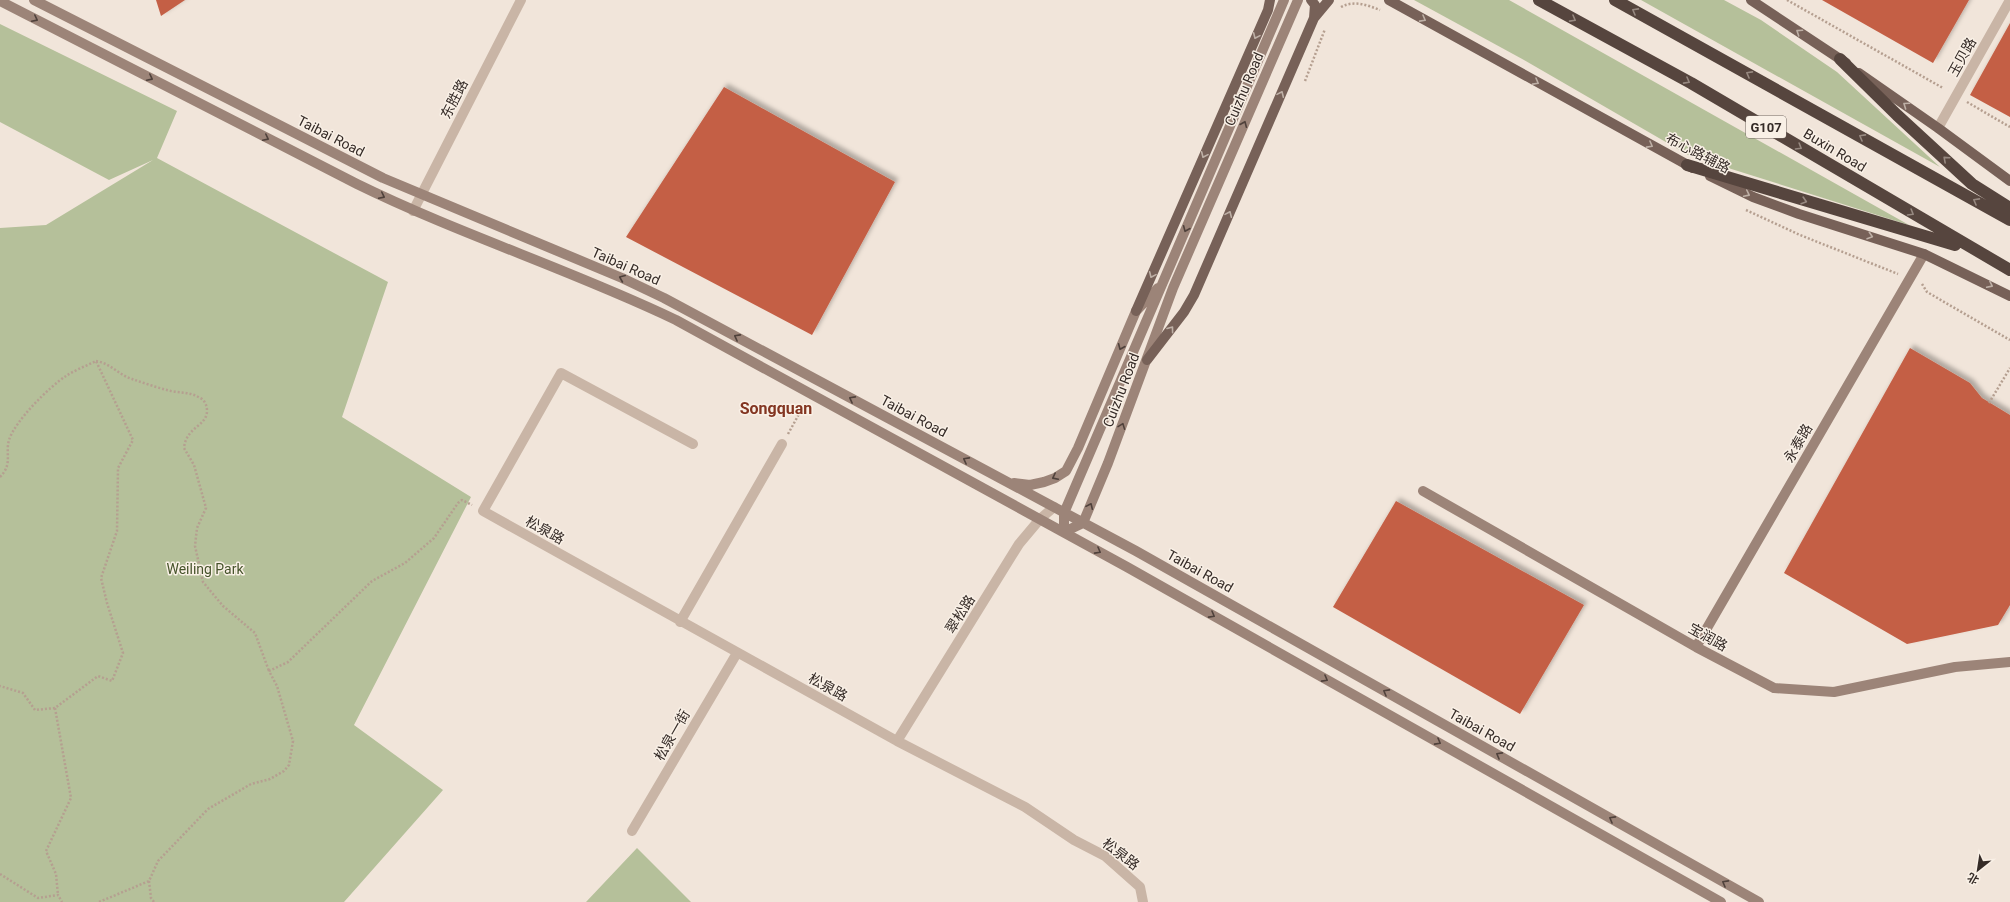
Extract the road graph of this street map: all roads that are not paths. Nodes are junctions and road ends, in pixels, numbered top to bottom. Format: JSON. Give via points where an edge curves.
{"nodes":[{"id":1,"x":34,"y":0,"type":"edge"},
{"id":2,"x":521,"y":0,"type":"edge"},
{"id":3,"x":1284,"y":0,"type":"edge"},
{"id":4,"x":1298,"y":0,"type":"edge"},
{"id":5,"x":1311,"y":0,"type":"edge"},
{"id":6,"x":1329,"y":0,"type":"edge"},
{"id":7,"x":1388,"y":0,"type":"edge"},
{"id":8,"x":1539,"y":0,"type":"edge"},
{"id":9,"x":1615,"y":0,"type":"edge"},
{"id":10,"x":1751,"y":0,"type":"edge"},
{"id":11,"x":2010,"y":0,"type":"edge"},
{"id":12,"x":0,"y":1,"type":"edge"},
{"id":13,"x":1270,"y":3,"type":"edge"},
{"id":14,"x":1314,"y":18,"type":"junction"},
{"id":15,"x":1840,"y":59,"type":"junction"},
{"id":16,"x":1938,"y":128,"type":"junction"},
{"id":17,"x":1686,"y":165,"type":"junction"},
{"id":18,"x":2010,"y":181,"type":"edge"},
{"id":19,"x":421,"y":195,"type":"junction"},
{"id":20,"x":2010,"y":208,"type":"edge"},
{"id":21,"x":413,"y":211,"type":"junction"},
{"id":22,"x":2010,"y":220,"type":"edge"},
{"id":23,"x":1924,"y":254,"type":"junction"},
{"id":24,"x":1990,"y":260,"type":"junction"},
{"id":25,"x":2010,"y":270,"type":"edge"},
{"id":26,"x":1163,"y":284,"type":"junction"},
{"id":27,"x":2010,"y":296,"type":"edge"},
{"id":28,"x":1136,"y":311,"type":"junction"},
{"id":29,"x":1147,"y":360,"type":"junction"},
{"id":30,"x":693,"y":444,"type":"dead end"},
{"id":31,"x":782,"y":444,"type":"road end"},
{"id":32,"x":1001,"y":479,"type":"junction"},
{"id":33,"x":1423,"y":491,"type":"dead end"},
{"id":34,"x":1054,"y":507,"type":"junction"},
{"id":35,"x":1064,"y":513,"type":"junction"},
{"id":36,"x":1040,"y":519,"type":"junction"},
{"id":37,"x":1082,"y":522,"type":"junction"},
{"id":38,"x":1064,"y":532,"type":"junction"},
{"id":39,"x":680,"y":622,"type":"junction"},
{"id":40,"x":1696,"y":647,"type":"junction"},
{"id":41,"x":737,"y":653,"type":"junction"},
{"id":42,"x":2010,"y":662,"type":"edge"},
{"id":43,"x":897,"y":741,"type":"junction"},
{"id":44,"x":632,"y":831,"type":"dead end"},
{"id":45,"x":1143,"y":902,"type":"edge"},
{"id":46,"x":1721,"y":902,"type":"edge"},
{"id":47,"x":1759,"y":902,"type":"edge"}],
"edges":[{"from":1,"to":19,"type":"main road","name":"Taibai Road","via":[[364,169]]},
{"from":2,"to":19,"type":"street","name":"东胜路"},
{"from":3,"to":26,"type":"main road","name":"Cuizhu Road","one_way":true},
{"from":29,"to":4,"type":"main road","name":"Cuizhu Road","one_way":true,"via":[[1173,288]]},
{"from":5,"to":14,"type":"main road","via":[[1315,6]]},
{"from":6,"to":14,"type":"main road"},
{"from":7,"to":17,"type":"main road","name":"布心路辅路","one_way":true},
{"from":8,"to":24,"type":"highway","name":"Buxin Road","number":"G107","one_way":true,"via":[[1691,83]]},
{"from":22,"to":9,"type":"highway","name":"Buxin Road","number":"G107","one_way":true},
{"from":15,"to":10,"type":"main road","one_way":true},
{"from":11,"to":16,"type":"street","name":"玉贝路"},
{"from":12,"to":21,"type":"main road","name":"Taibai Road","one_way":true},
{"from":13,"to":28,"type":"main road","one_way":true},
{"from":29,"to":14,"type":"main road","one_way":true,"via":[[1194,295]]},
{"from":16,"to":15,"type":"main road","one_way":true},
{"from":20,"to":15,"type":"highway","one_way":true,"via":[[1972,184]]},
{"from":16,"to":18,"type":"main road"},
{"from":17,"to":23,"type":"main road","name":"布心路辅路","one_way":true,"via":[[1753,197]]},
{"from":17,"to":24,"type":"highway","one_way":true,"via":[[1942,240]]},
{"from":19,"to":21,"type":"street","name":"东胜路"},
{"from":32,"to":19,"type":"main road","name":"Taibai Road","one_way":true,"via":[[651,291]]},
{"from":21,"to":36,"type":"main road","name":"Taibai Road","via":[[636,301],[676,320]]},
{"from":23,"to":27,"type":"main road","name":"布心路辅路","one_way":true},
{"from":23,"to":40,"type":"main road","name":"永泰路"},
{"from":24,"to":25,"type":"highway","name":"Buxin Road","number":"G107"},
{"from":26,"to":28,"type":"main road","name":"Cuizhu Road"},
{"from":26,"to":35,"type":"main road","name":"Cuizhu Road"},
{"from":28,"to":32,"type":"main road","name":"Cuizhu Road","one_way":true,"via":[[1066,471],[1055,478],[1030,485]]},
{"from":37,"to":29,"type":"main road","name":"Cuizhu Road","one_way":true,"via":[[1108,463]]},
{"from":30,"to":39,"type":"street","name":"松泉路","via":[[561,373],[483,511]]},
{"from":31,"to":39,"type":"street"},
{"from":32,"to":34,"type":"main road","name":"Taibai Road"},
{"from":33,"to":40,"type":"main road","name":"宝润路"},
{"from":34,"to":35,"type":"main road","name":"Taibai Road"},
{"from":34,"to":36,"type":"street","name":"翠松路"},
{"from":35,"to":37,"type":"main road","name":"Taibai Road"},
{"from":35,"to":38,"type":"main road","name":"Cuizhu Road"},
{"from":36,"to":38,"type":"main road","name":"Taibai Road"},
{"from":36,"to":43,"type":"street","name":"翠松路","via":[[1020,544]]},
{"from":37,"to":38,"type":"main road"},
{"from":47,"to":37,"type":"main road","name":"Taibai Road","one_way":true},
{"from":38,"to":46,"type":"main road","name":"Taibai Road","one_way":true},
{"from":39,"to":41,"type":"street","name":"松泉路"},
{"from":40,"to":42,"type":"main road","name":"宝润路","via":[[1774,688],[1834,692],[1955,667]]},
{"from":41,"to":43,"type":"street","name":"松泉路"},
{"from":41,"to":44,"type":"street","name":"松泉一街"},
{"from":43,"to":45,"type":"street","name":"松泉路","via":[[1025,807],[1074,840],[1105,856],[1140,887]]}]}
